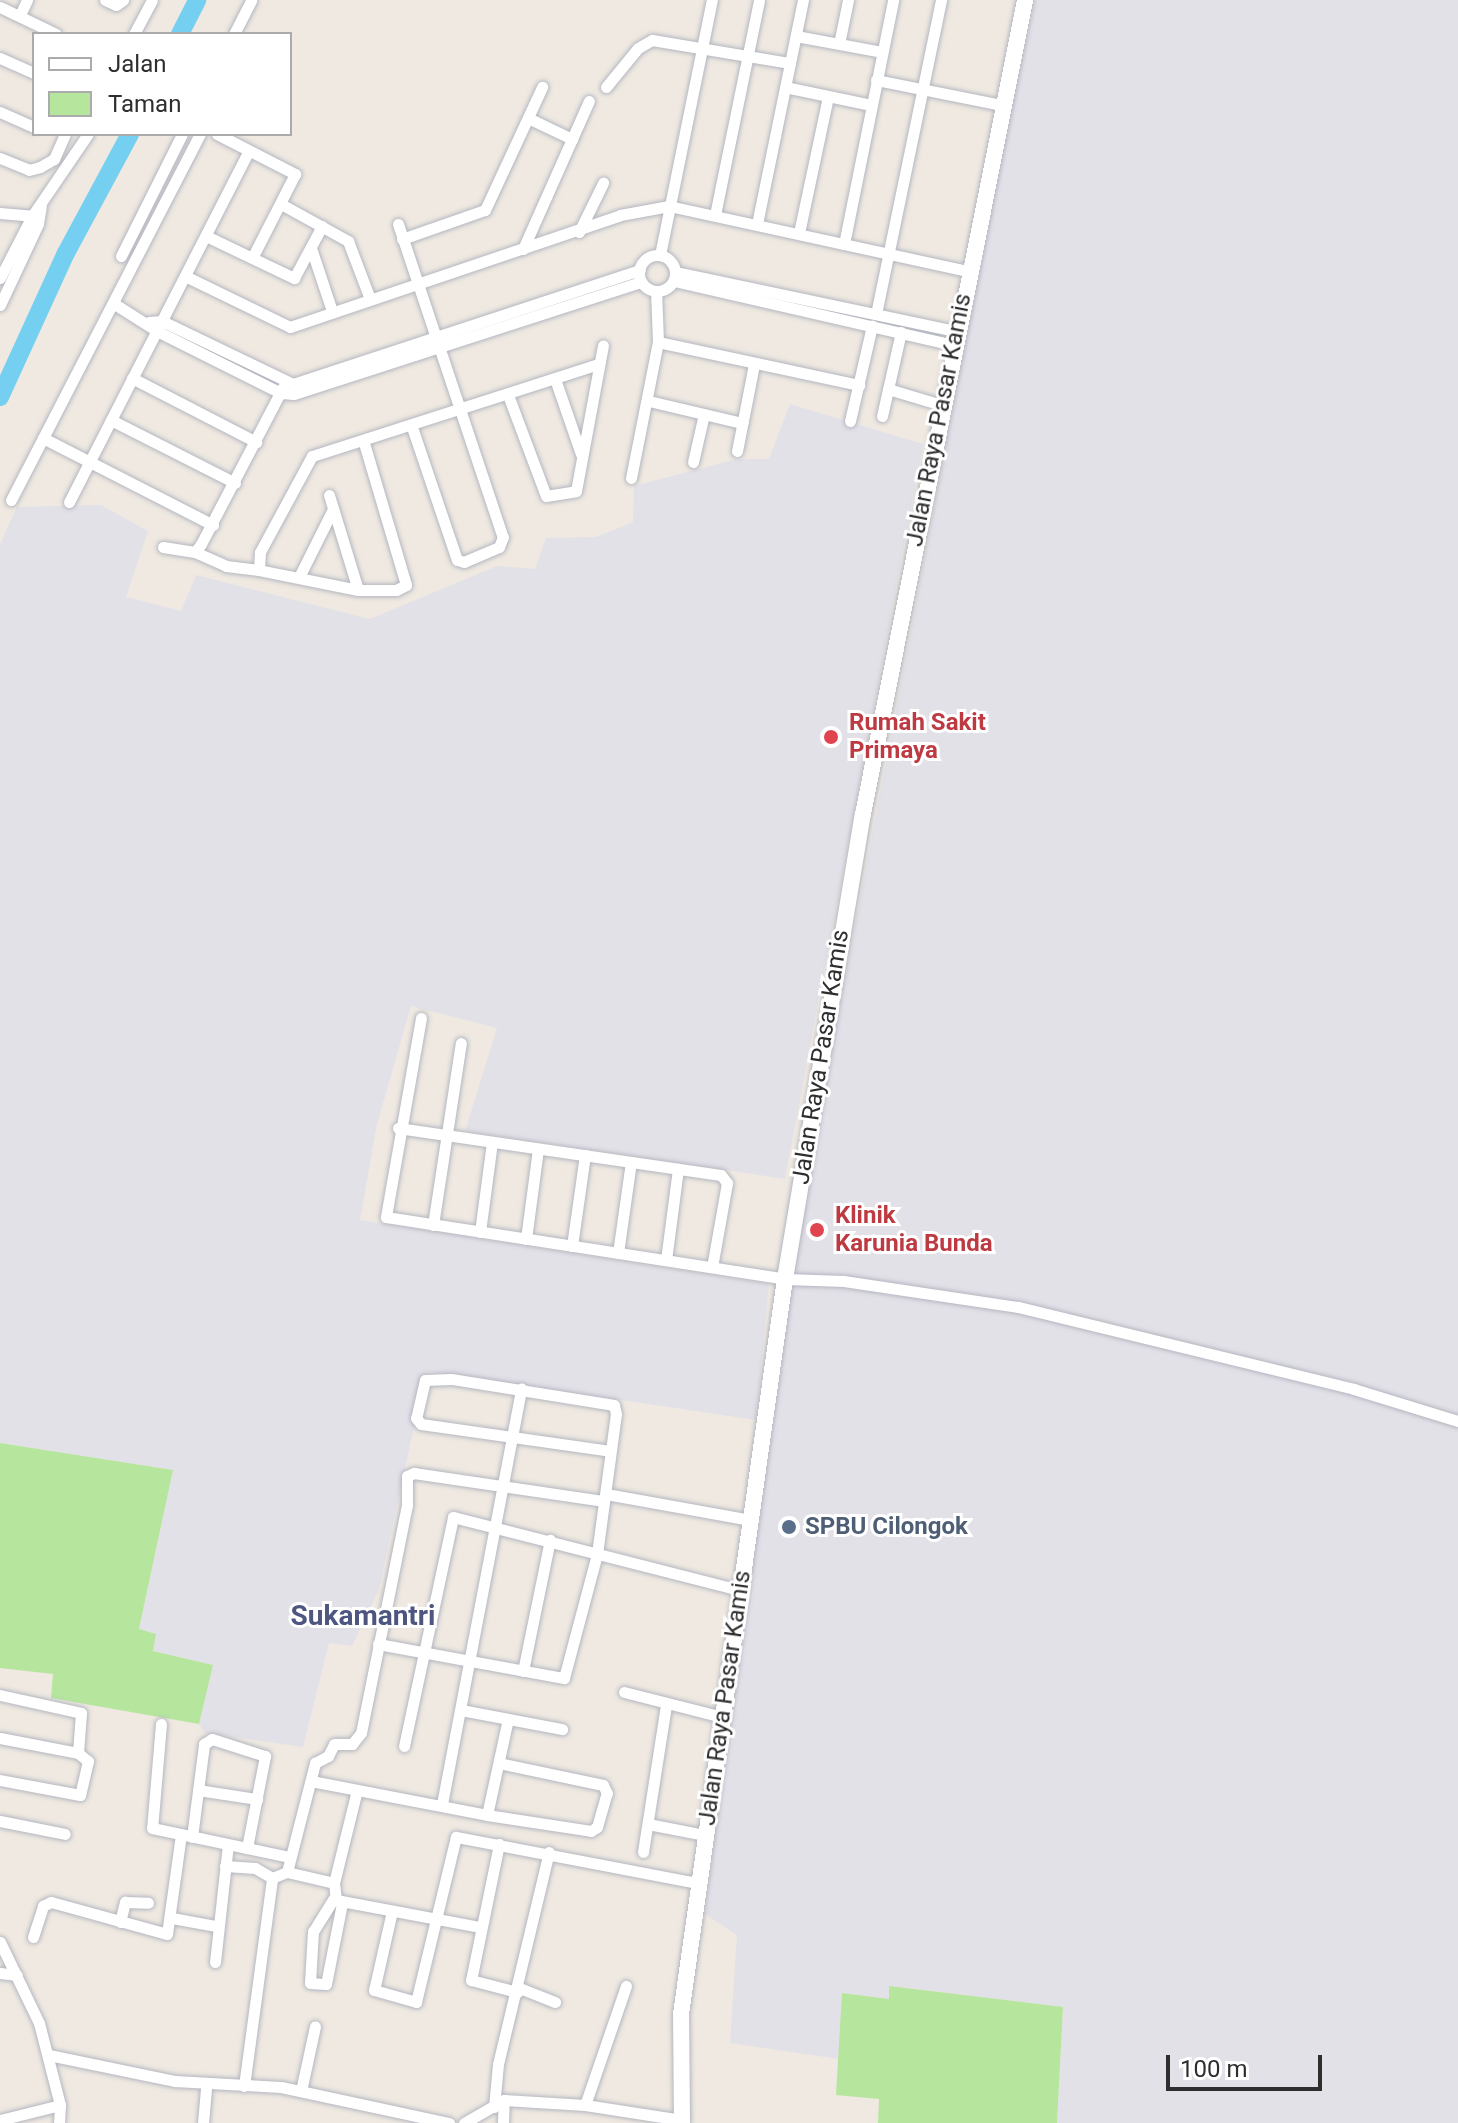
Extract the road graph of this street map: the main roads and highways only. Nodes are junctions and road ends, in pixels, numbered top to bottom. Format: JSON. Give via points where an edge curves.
{"nodes":[{"id":1,"x":1025,"y":0,"type":"edge"},
{"id":2,"x":682,"y":2121,"type":"edge"}],
"edges":[{"from":1,"to":2,"type":"main road","name":"Jalan Raya Pasar Kamis","via":[[954,338],[836,959],[704,1835],[681,2014]]}]}
